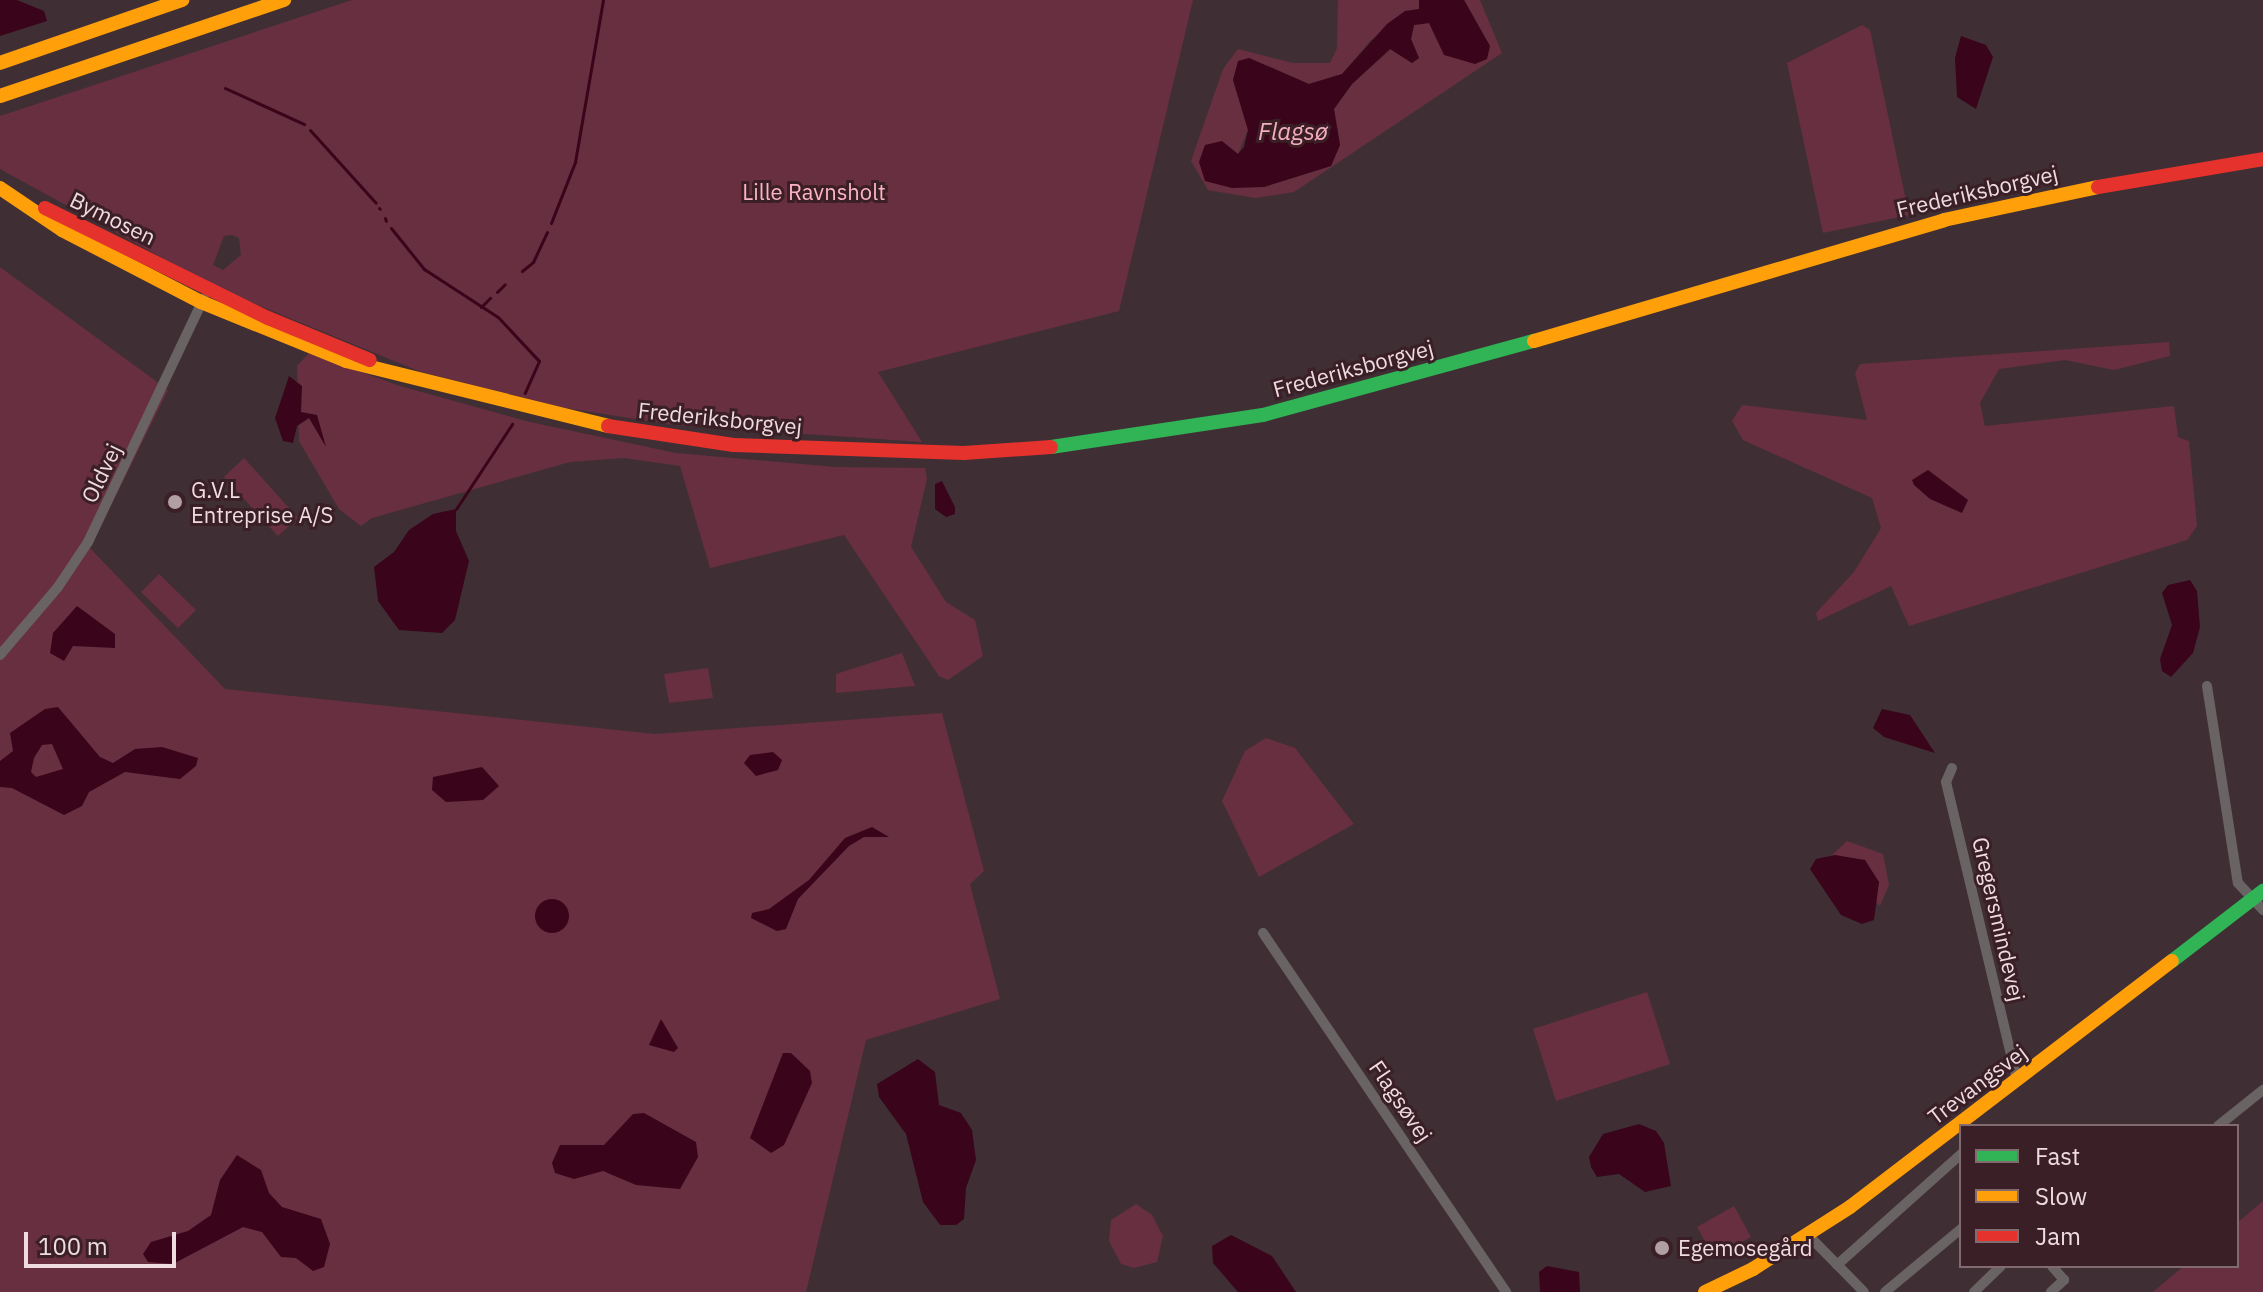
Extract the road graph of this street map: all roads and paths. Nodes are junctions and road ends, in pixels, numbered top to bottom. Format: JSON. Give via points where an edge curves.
{"nodes":[{"id":1,"x":182,"y":0,"type":"edge"},
{"id":2,"x":284,"y":0,"type":"edge"},
{"id":3,"x":0,"y":63,"type":"edge"},
{"id":4,"x":0,"y":96,"type":"edge"},
{"id":5,"x":2263,"y":159,"type":"edge"},
{"id":6,"x":0,"y":186,"type":"edge"},
{"id":7,"x":205,"y":296,"type":"junction"},
{"id":8,"x":0,"y":655,"type":"edge"},
{"id":9,"x":2207,"y":686,"type":"dead end"},
{"id":10,"x":1952,"y":768,"type":"dead end"},
{"id":11,"x":2263,"y":891,"type":"edge"},
{"id":12,"x":2257,"y":906,"type":"edge"},
{"id":13,"x":1263,"y":933,"type":"dead end"},
{"id":14,"x":2017,"y":1081,"type":"junction"},
{"id":15,"x":2263,"y":1090,"type":"edge"},
{"id":16,"x":1959,"y":1124,"type":"edge"},
{"id":17,"x":1959,"y":1124,"type":"edge"},
{"id":18,"x":2220,"y":1124,"type":"edge"},
{"id":19,"x":1959,"y":1156,"type":"edge"},
{"id":20,"x":1959,"y":1231,"type":"edge"},
{"id":21,"x":1809,"y":1236,"type":"junction"},
{"id":22,"x":1837,"y":1265,"type":"junction"},
{"id":23,"x":1999,"y":1268,"type":"edge"},
{"id":24,"x":2054,"y":1268,"type":"edge"},
{"id":25,"x":1506,"y":1292,"type":"edge"},
{"id":26,"x":1705,"y":1292,"type":"edge"},
{"id":27,"x":1864,"y":1292,"type":"edge"},
{"id":28,"x":1885,"y":1292,"type":"edge"},
{"id":29,"x":1974,"y":1292,"type":"edge"},
{"id":30,"x":2051,"y":1292,"type":"edge"}],
"edges":[{"from":1,"to":3,"type":"main road"},
{"from":2,"to":4,"type":"main road"},
{"from":5,"to":7,"type":"main road","name":"Frederiksborgvej","via":[[2053,194],[1944,220],[1364,391],[1263,415],[1065,446],[869,453],[641,433],[437,387]]},
{"from":6,"to":7,"type":"main road","name":"Bymosen","via":[[62,230]]},
{"from":7,"to":8,"type":"street","name":"Oldvej","via":[[88,542]]},
{"from":9,"to":12,"type":"street","via":[[2238,883]]},
{"from":10,"to":14,"type":"street","name":"Gregersmindevej","via":[[1946,782]]},
{"from":11,"to":12,"type":"main road","name":"Trevangsvej"},
{"from":12,"to":14,"type":"main road","name":"Trevangsvej"},
{"from":13,"to":25,"type":"street","name":"Flagsøvej"},
{"from":14,"to":16,"type":"main road","name":"Trevangsvej"},
{"from":15,"to":18,"type":"street"},
{"from":17,"to":21,"type":"main road","name":"Trevangsvej"},
{"from":19,"to":22,"type":"street"},
{"from":20,"to":28,"type":"street"},
{"from":21,"to":22,"type":"street"},
{"from":21,"to":26,"type":"main road","name":"Trevangsvej"},
{"from":22,"to":27,"type":"street"},
{"from":23,"to":29,"type":"street"},
{"from":24,"to":30,"type":"street","via":[[2064,1280]]}]}
